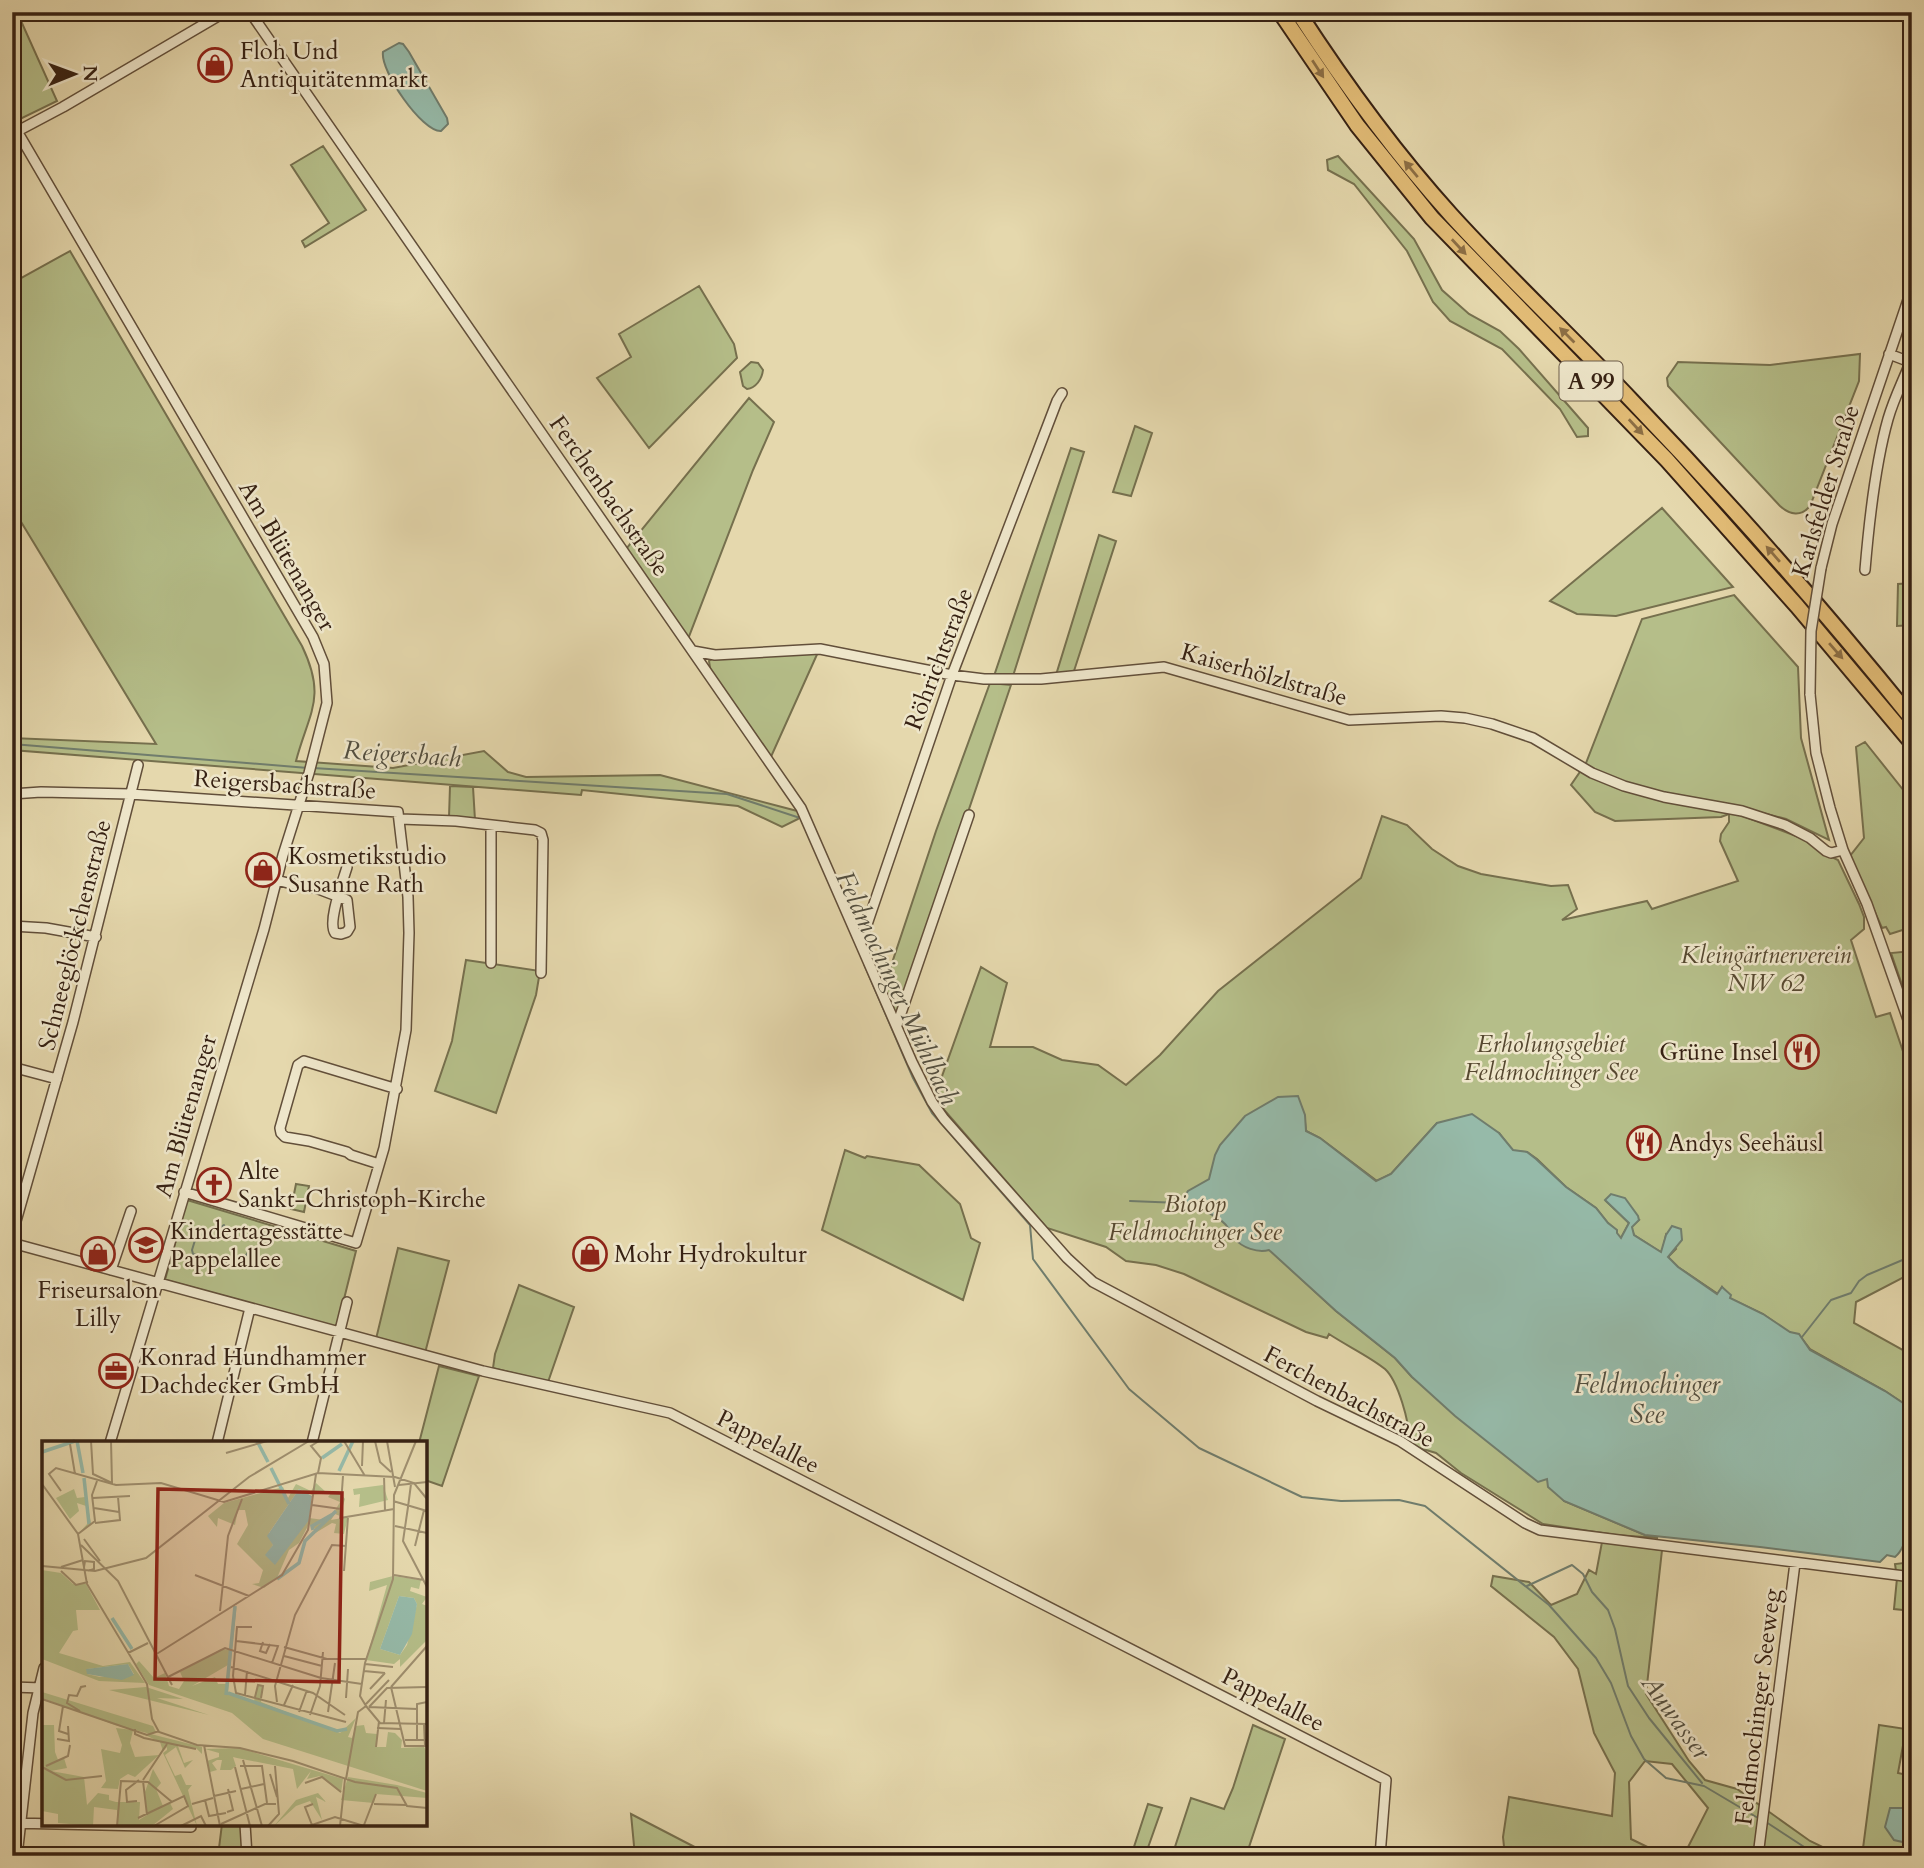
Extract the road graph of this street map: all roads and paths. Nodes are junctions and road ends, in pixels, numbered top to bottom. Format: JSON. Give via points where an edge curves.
{"nodes":[{"id":1,"x":225,"y":12,"type":"edge"},
{"id":2,"x":250,"y":12,"type":"edge"},
{"id":3,"x":1280,"y":12,"type":"edge"},
{"id":4,"x":1298,"y":12,"type":"edge"},
{"id":5,"x":15,"y":133,"type":"edge"},
{"id":6,"x":1912,"y":288,"type":"edge"},
{"id":7,"x":1889,"y":354,"type":"junction"},
{"id":8,"x":1911,"y":360,"type":"edge"},
{"id":9,"x":1062,"y":393,"type":"dead end"},
{"id":10,"x":1865,"y":570,"type":"dead end"},
{"id":11,"x":693,"y":651,"type":"junction"},
{"id":12,"x":710,"y":655,"type":"junction"},
{"id":13,"x":704,"y":666,"type":"junction"},
{"id":14,"x":952,"y":675,"type":"junction"},
{"id":15,"x":1912,"y":719,"type":"edge"},
{"id":16,"x":1912,"y":743,"type":"edge"},
{"id":17,"x":138,"y":765,"type":"dead end"},
{"id":18,"x":130,"y":793,"type":"junction"},
{"id":19,"x":12,"y":794,"type":"edge"},
{"id":20,"x":299,"y":804,"type":"junction"},
{"id":21,"x":969,"y":816,"type":"dead end"},
{"id":22,"x":400,"y":819,"type":"junction"},
{"id":23,"x":491,"y":826,"type":"junction"},
{"id":24,"x":1843,"y":850,"type":"junction"},
{"id":25,"x":347,"y":867,"type":"dead end"},
{"id":26,"x":276,"y":880,"type":"junction"},
{"id":27,"x":12,"y":926,"type":"edge"},
{"id":28,"x":96,"y":937,"type":"junction"},
{"id":29,"x":861,"y":942,"type":"junction"},
{"id":30,"x":491,"y":963,"type":"dead end"},
{"id":31,"x":541,"y":973,"type":"dead end"},
{"id":32,"x":897,"y":1025,"type":"junction"},
{"id":33,"x":1912,"y":1031,"type":"edge"},
{"id":34,"x":12,"y":1068,"type":"edge"},
{"id":35,"x":57,"y":1079,"type":"junction"},
{"id":36,"x":397,"y":1089,"type":"junction"},
{"id":37,"x":379,"y":1164,"type":"junction"},
{"id":38,"x":184,"y":1192,"type":"junction"},
{"id":39,"x":131,"y":1211,"type":"dead end"},
{"id":40,"x":12,"y":1235,"type":"edge"},
{"id":41,"x":12,"y":1243,"type":"edge"},
{"id":42,"x":111,"y":1270,"type":"junction"},
{"id":43,"x":157,"y":1282,"type":"junction"},
{"id":44,"x":347,"y":1302,"type":"dead end"},
{"id":45,"x":250,"y":1308,"type":"junction"},
{"id":46,"x":340,"y":1331,"type":"junction"},
{"id":47,"x":111,"y":1441,"type":"edge"},
{"id":48,"x":217,"y":1441,"type":"edge"},
{"id":49,"x":312,"y":1441,"type":"edge"},
{"id":50,"x":1795,"y":1563,"type":"junction"},
{"id":51,"x":1912,"y":1577,"type":"edge"},
{"id":52,"x":12,"y":1687,"type":"edge"},
{"id":53,"x":41,"y":1688,"type":"edge"},
{"id":54,"x":16,"y":1824,"type":"edge"},
{"id":55,"x":42,"y":1824,"type":"edge"},
{"id":56,"x":133,"y":1826,"type":"edge"},
{"id":57,"x":245,"y":1826,"type":"edge"},
{"id":58,"x":191,"y":1827,"type":"dead end"},
{"id":59,"x":17,"y":1856,"type":"edge"},
{"id":60,"x":247,"y":1856,"type":"edge"},
{"id":61,"x":1380,"y":1856,"type":"edge"},
{"id":62,"x":1669,"y":1856,"type":"edge"},
{"id":63,"x":1692,"y":1856,"type":"edge"},
{"id":64,"x":1758,"y":1856,"type":"edge"}],
"edges":[{"from":1,"to":5,"type":"street"},
{"from":2,"to":11,"type":"street","name":"Ferchenbachstraße"},
{"from":3,"to":16,"type":"highway","number":"A 99","one_way":true,"via":[[1357,125],[1432,218],[1667,460]]},
{"from":15,"to":4,"type":"highway","number":"A 99","one_way":true,"via":[[1721,496],[1443,206],[1371,119]]},
{"from":5,"to":20,"type":"street","name":"Am Blütenanger","via":[[313,637],[324,664],[327,703]]},
{"from":6,"to":7,"type":"street","name":"Karlsfelder Straße"},
{"from":7,"to":8,"type":"street"},
{"from":7,"to":24,"type":"street","name":"Karlsfelder Straße","bridge":true,"via":[[1832,524],[1811,631],[1812,728]]},
{"from":8,"to":10,"type":"street","name":"Karlsfelder Straße","via":[[1887,423]]},
{"from":9,"to":14,"type":"street","name":"Röhrichtstraße"},
{"from":11,"to":12,"type":"street","name":"Kaiserhölzlstraße"},
{"from":11,"to":13,"type":"street","name":"Ferchenbachstraße"},
{"from":12,"to":13,"type":"street"},
{"from":12,"to":14,"type":"street","name":"Kaiserhölzlstraße","via":[[820,649]]},
{"from":13,"to":29,"type":"street","name":"Ferchenbachstraße","via":[[801,808]]},
{"from":14,"to":24,"type":"street","name":"Kaiserhölzlstraße","via":[[1041,679],[1164,667],[1349,720],[1465,718],[1533,738],[1624,786],[1742,811],[1785,825],[1831,853]]},
{"from":14,"to":29,"type":"street","name":"Röhrichtstraße"},
{"from":17,"to":18,"type":"street","name":"Schneeglöckchenstraße"},
{"from":18,"to":19,"type":"street","name":"Reigersbachstraße"},
{"from":18,"to":20,"type":"street","name":"Reigersbachstraße"},
{"from":18,"to":28,"type":"street","name":"Schneeglöckchenstraße"},
{"from":20,"to":22,"type":"street","name":"Reigersbachstraße","via":[[398,812]]},
{"from":20,"to":26,"type":"street","name":"Am Blütenanger"},
{"from":21,"to":32,"type":"street"},
{"from":22,"to":23,"type":"street","name":"Reigersbachstraße"},
{"from":22,"to":36,"type":"street","via":[[409,974]]},
{"from":23,"to":30,"type":"street"},
{"from":23,"to":31,"type":"street","name":"Reigersbachstraße","via":[[541,833]]},
{"from":24,"to":33,"type":"street","name":"Karlsfelder Straße"},
{"from":25,"to":26,"type":"street","via":[[340,895]]},
{"from":26,"to":38,"type":"street","name":"Am Blütenanger"},
{"from":27,"to":28,"type":"street"},
{"from":28,"to":35,"type":"street","name":"Schneeglöckchenstraße"},
{"from":29,"to":32,"type":"street","name":"Ferchenbachstraße"},
{"from":32,"to":50,"type":"street","name":"Ferchenbachstraße","via":[[944,1119],[1067,1258],[1108,1291],[1400,1441],[1540,1530]]},
{"from":34,"to":35,"type":"street"},
{"from":35,"to":40,"type":"street","name":"Schneeglöckchenstraße"},
{"from":36,"to":37,"type":"street"},
{"from":36,"to":37,"type":"street","via":[[304,1061],[298,1066],[281,1128],[285,1137],[309,1140]]},
{"from":37,"to":38,"type":"street","via":[[356,1243]]},
{"from":38,"to":43,"type":"street","name":"Am Blütenanger"},
{"from":39,"to":42,"type":"street"},
{"from":41,"to":42,"type":"street","name":"Pappelallee"},
{"from":42,"to":43,"type":"street","name":"Pappelallee"},
{"from":43,"to":45,"type":"street","name":"Pappelallee"},
{"from":43,"to":47,"type":"street","name":"Am Blütenanger"},
{"from":44,"to":46,"type":"street"},
{"from":45,"to":46,"type":"street","name":"Pappelallee"},
{"from":45,"to":48,"type":"street"},
{"from":46,"to":49,"type":"street"},
{"from":46,"to":61,"type":"street","name":"Pappelallee","via":[[483,1371],[670,1413],[1386,1780]]},
{"from":50,"to":51,"type":"street","name":"Ferchenbachstraße"},
{"from":50,"to":64,"type":"street","name":"Feldmochinger Seeweg"},
{"from":52,"to":53,"type":"street"},
{"from":53,"to":54,"type":"street"},
{"from":54,"to":55,"type":"street"},
{"from":54,"to":59,"type":"street"},
{"from":56,"to":58,"type":"street"},
{"from":57,"to":60,"type":"street"},
{"from":62,"to":63,"type":"street"}]}
